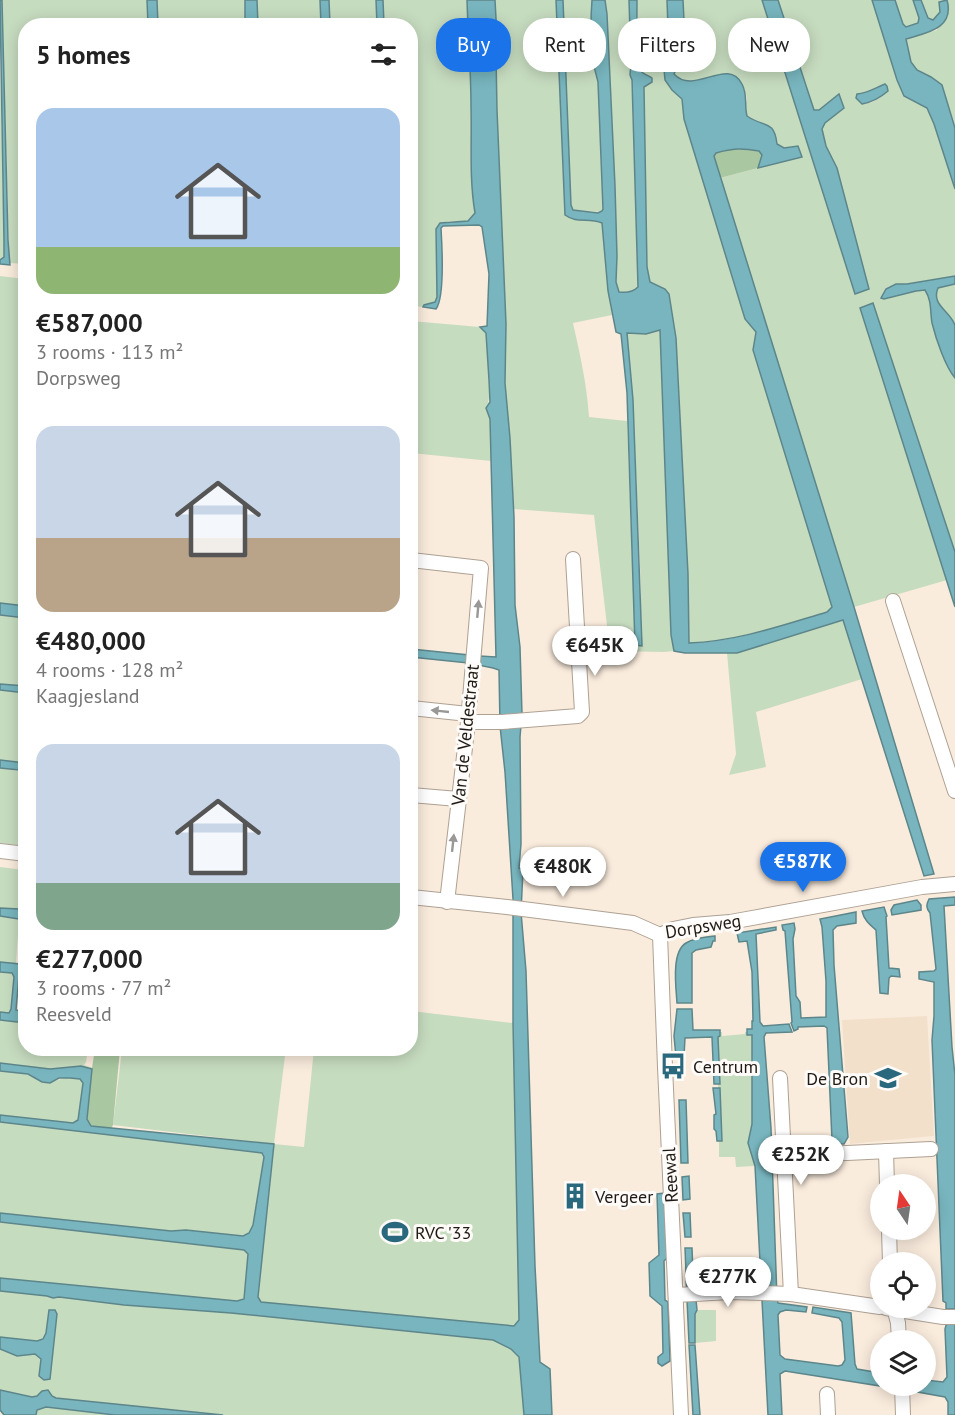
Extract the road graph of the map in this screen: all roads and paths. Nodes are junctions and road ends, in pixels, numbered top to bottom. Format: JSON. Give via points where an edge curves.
{"nodes":[{"id":1,"x":573,"y":559,"type":"dead end"},
{"id":2,"x":418,"y":561,"type":"edge"},
{"id":3,"x":893,"y":601,"type":"dead end"},
{"id":4,"x":418,"y":709,"type":"edge"},
{"id":5,"x":468,"y":718,"type":"junction"},
{"id":6,"x":955,"y":791,"type":"edge"},
{"id":7,"x":418,"y":796,"type":"edge"},
{"id":8,"x":458,"y":800,"type":"junction"},
{"id":9,"x":0,"y":851,"type":"edge"},
{"id":10,"x":18,"y":853,"type":"edge"},
{"id":11,"x":955,"y":884,"type":"edge"},
{"id":12,"x":418,"y":898,"type":"edge"},
{"id":13,"x":447,"y":902,"type":"junction"},
{"id":14,"x":660,"y":935,"type":"junction"},
{"id":15,"x":780,"y":1078,"type":"dead end"},
{"id":16,"x":931,"y":1149,"type":"dead end"},
{"id":17,"x":886,"y":1151,"type":"junction"},
{"id":18,"x":784,"y":1156,"type":"junction"},
{"id":19,"x":887,"y":1174,"type":"edge"},
{"id":20,"x":786,"y":1294,"type":"junction"},
{"id":21,"x":680,"y":1295,"type":"junction"},
{"id":22,"x":870,"y":1305,"type":"edge"},
{"id":23,"x":827,"y":1394,"type":"dead end"},
{"id":24,"x":902,"y":1396,"type":"edge"},
{"id":25,"x":681,"y":1415,"type":"edge"},
{"id":26,"x":828,"y":1415,"type":"edge"},
{"id":27,"x":903,"y":1415,"type":"edge"}],
"edges":[{"from":1,"to":5,"type":"street","via":[[582,712],[578,716],[501,722]]},
{"from":5,"to":2,"type":"street","name":"Van de Veldestraat","one_way":true,"via":[[481,568]]},
{"from":3,"to":6,"type":"street"},
{"from":5,"to":4,"type":"street","one_way":true},
{"from":5,"to":8,"type":"street","name":"Van de Veldestraat"},
{"from":7,"to":8,"type":"street"},
{"from":13,"to":8,"type":"street","name":"Van de Veldestraat","one_way":true},
{"from":9,"to":10,"type":"street"},
{"from":11,"to":14,"type":"street","name":"Dorpsweg","via":[[693,925]]},
{"from":12,"to":13,"type":"street","name":"Dorpsweg"},
{"from":13,"to":14,"type":"street","name":"Dorpsweg","via":[[633,923]]},
{"from":14,"to":21,"type":"street","name":"Reewal","via":[[664,1067]]},
{"from":15,"to":18,"type":"street"},
{"from":16,"to":17,"type":"street"},
{"from":17,"to":18,"type":"street"},
{"from":17,"to":19,"type":"street"},
{"from":18,"to":20,"type":"street"},
{"from":20,"to":21,"type":"street"},
{"from":20,"to":22,"type":"street"},
{"from":21,"to":25,"type":"street","name":"Reewal"},
{"from":23,"to":26,"type":"street"},
{"from":24,"to":27,"type":"street"}]}
